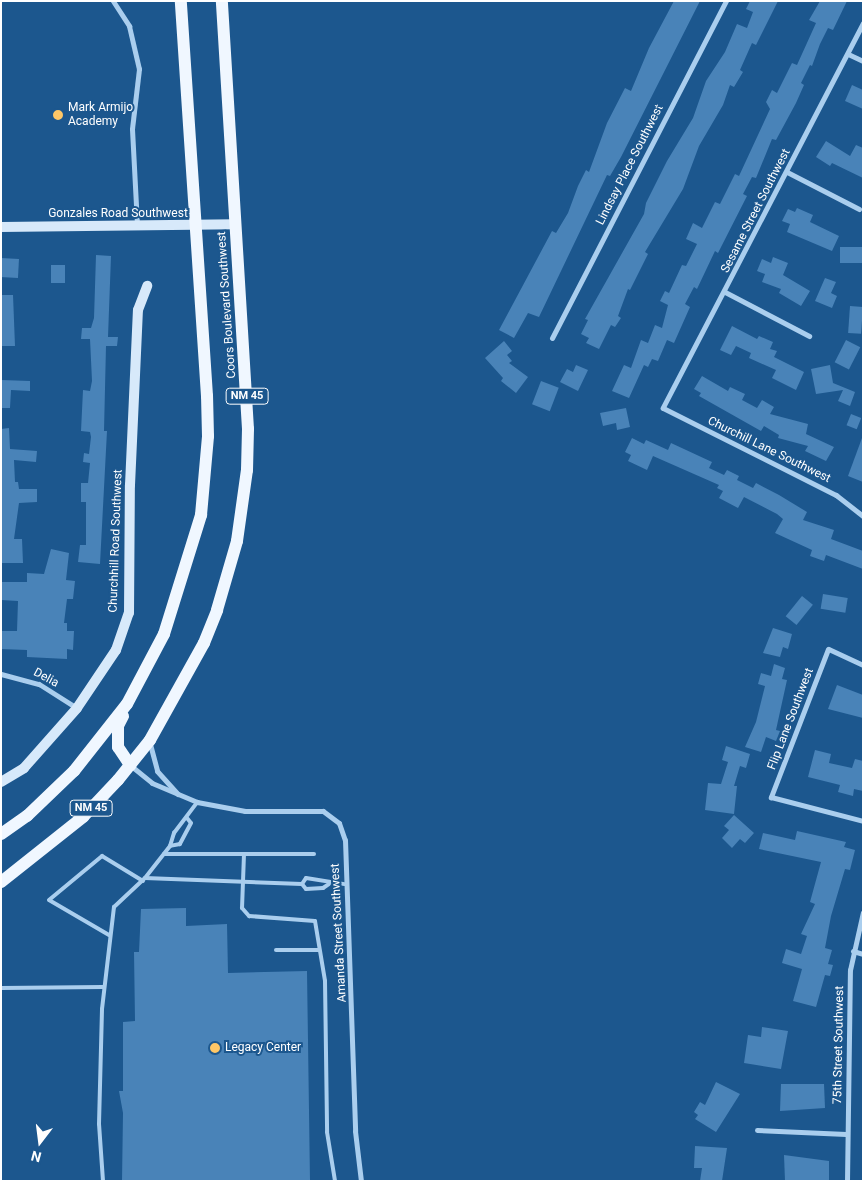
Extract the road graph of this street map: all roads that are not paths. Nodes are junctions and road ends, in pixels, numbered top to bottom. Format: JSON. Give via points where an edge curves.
{"nodes":[{"id":1,"x":113,"y":1,"type":"edge"},
{"id":2,"x":181,"y":1,"type":"edge"},
{"id":3,"x":222,"y":1,"type":"edge"},
{"id":4,"x":726,"y":1,"type":"edge"},
{"id":5,"x":863,"y":22,"type":"edge"},
{"id":6,"x":848,"y":54,"type":"junction"},
{"id":7,"x":863,"y":61,"type":"edge"},
{"id":8,"x":787,"y":172,"type":"junction"},
{"id":9,"x":858,"y":209,"type":"dead end"},
{"id":10,"x":235,"y":224,"type":"junction"},
{"id":11,"x":137,"y":226,"type":"junction"},
{"id":12,"x":197,"y":226,"type":"junction"},
{"id":13,"x":1,"y":227,"type":"edge"},
{"id":14,"x":147,"y":286,"type":"dead end"},
{"id":15,"x":725,"y":292,"type":"junction"},
{"id":16,"x":809,"y":336,"type":"dead end"},
{"id":17,"x":552,"y":338,"type":"dead end"},
{"id":18,"x":663,"y":408,"type":"joint"},
{"id":19,"x":863,"y":516,"type":"edge"},
{"id":20,"x":863,"y":665,"type":"edge"},
{"id":21,"x":1,"y":674,"type":"edge"},
{"id":22,"x":127,"y":704,"type":"junction"},
{"id":23,"x":77,"y":708,"type":"junction"},
{"id":24,"x":150,"y":740,"type":"junction"},
{"id":25,"x":130,"y":765,"type":"junction"},
{"id":26,"x":1,"y":782,"type":"edge"},
{"id":27,"x":178,"y":794,"type":"junction"},
{"id":28,"x":198,"y":802,"type":"junction"},
{"id":29,"x":187,"y":818,"type":"junction"},
{"id":30,"x":863,"y":821,"type":"edge"},
{"id":31,"x":1,"y":834,"type":"edge"},
{"id":32,"x":170,"y":846,"type":"junction"},
{"id":33,"x":164,"y":854,"type":"junction"},
{"id":34,"x":244,"y":854,"type":"junction"},
{"id":35,"x":314,"y":854,"type":"dead end"},
{"id":36,"x":144,"y":880,"type":"junction"},
{"id":37,"x":1,"y":882,"type":"edge"},
{"id":38,"x":244,"y":882,"type":"junction"},
{"id":39,"x":302,"y":884,"type":"junction"},
{"id":40,"x":329,"y":884,"type":"junction"},
{"id":41,"x":345,"y":884,"type":"junction"},
{"id":42,"x":863,"y":912,"type":"edge"},
{"id":43,"x":109,"y":934,"type":"junction"},
{"id":44,"x":276,"y":950,"type":"dead end"},
{"id":45,"x":318,"y":950,"type":"junction"},
{"id":46,"x":853,"y":951,"type":"junction"},
{"id":47,"x":863,"y":954,"type":"edge"},
{"id":48,"x":103,"y":987,"type":"junction"},
{"id":49,"x":1,"y":988,"type":"edge"},
{"id":50,"x":756,"y":1130,"type":"dead end"},
{"id":51,"x":846,"y":1134,"type":"junction"},
{"id":52,"x":103,"y":1181,"type":"edge"},
{"id":53,"x":335,"y":1181,"type":"edge"},
{"id":54,"x":361,"y":1181,"type":"edge"},
{"id":55,"x":847,"y":1181,"type":"edge"}],
"edges":[{"from":1,"to":11,"type":"street","via":[[129,26],[140,68],[132,129]]},
{"from":2,"to":12,"type":"main road","name":"Coors Boulevard Southwest","number":"NM 45"},
{"from":3,"to":10,"type":"main road","name":"Coors Boulevard Southwest","number":"NM 45"},
{"from":4,"to":17,"type":"street","name":"Lindsay Place Southwest"},
{"from":5,"to":6,"type":"street","name":"Sesame Street Southwest"},
{"from":6,"to":7,"type":"street"},
{"from":6,"to":8,"type":"street","name":"Sesame Street Southwest"},
{"from":8,"to":9,"type":"street"},
{"from":8,"to":15,"type":"street","name":"Sesame Street Southwest"},
{"from":10,"to":12,"type":"street","name":"Gonzales Road Southwest"},
{"from":10,"to":24,"type":"main road","name":"Coors Boulevard Southwest","number":"NM 45","via":[[248,429],[242,508],[227,579],[208,634],[189,675]]},
{"from":11,"to":12,"type":"street","name":"Gonzales Road Southwest"},
{"from":11,"to":13,"type":"street","name":"Gonzales Road Southwest"},
{"from":12,"to":22,"type":"main road","name":"Coors Boulevard Southwest","number":"NM 45","via":[[208,436],[201,515],[164,634]]},
{"from":14,"to":23,"type":"street","name":"Churchhill Road Southwest","via":[[138,310],[128,613],[116,650]]},
{"from":15,"to":16,"type":"street"},
{"from":15,"to":18,"type":"street","name":"Sesame Street Southwest"},
{"from":18,"to":19,"type":"street","name":"Churchill Lane Southwest","via":[[836,495]]},
{"from":20,"to":30,"type":"street","name":"Flip Lane Southwest","via":[[828,649],[771,797]]},
{"from":21,"to":23,"type":"street","name":"Delia","via":[[39,684]]},
{"from":22,"to":25,"type":"main road","via":[[117,736],[118,748]]},
{"from":22,"to":31,"type":"main road","name":"Coors Boulevard Southwest","number":"NM 45","via":[[74,771],[27,816]]},
{"from":23,"to":26,"type":"street","name":"Churchhill Road Southwest","via":[[24,768]]},
{"from":24,"to":25,"type":"main road","name":"Coors Boulevard Southwest","number":"NM 45"},
{"from":24,"to":27,"type":"street","name":"Amanda Street Southwest","via":[[157,771]]},
{"from":25,"to":27,"type":"street","name":"Amanda Street Southwest","via":[[152,783]]},
{"from":25,"to":37,"type":"main road","name":"Coors Boulevard Southwest","number":"NM 45","via":[[83,817]]},
{"from":27,"to":28,"type":"street","name":"Amanda Street Southwest"},
{"from":28,"to":29,"type":"lane"},
{"from":28,"to":41,"type":"street","name":"Amanda Street Southwest","via":[[245,811],[323,812],[339,822],[345,840]]},
{"from":29,"to":32,"type":"lane","via":[[174,832]]},
{"from":29,"to":32,"type":"lane","via":[[191,823],[180,844]]},
{"from":32,"to":33,"type":"lane"},
{"from":33,"to":34,"type":"lane"},
{"from":33,"to":36,"type":"lane"},
{"from":34,"to":35,"type":"lane"},
{"from":34,"to":38,"type":"lane"},
{"from":36,"to":38,"type":"lane"},
{"from":36,"to":43,"type":"lane","via":[[114,907]]},
{"from":36,"to":43,"type":"lane","via":[[102,856],[49,900]]},
{"from":38,"to":39,"type":"lane"},
{"from":38,"to":45,"type":"lane","via":[[242,908],[248,916],[315,921]]},
{"from":39,"to":40,"type":"lane","via":[[306,889],[324,888]]},
{"from":39,"to":40,"type":"lane","via":[[306,878],[322,878]]},
{"from":40,"to":41,"type":"lane"},
{"from":41,"to":54,"type":"street","name":"Amanda Street Southwest","via":[[355,1131]]},
{"from":42,"to":46,"type":"street","name":"75th Street Southwest"},
{"from":43,"to":48,"type":"lane"},
{"from":44,"to":45,"type":"lane"},
{"from":45,"to":53,"type":"lane","via":[[325,982],[327,1132]]},
{"from":46,"to":47,"type":"street"},
{"from":46,"to":51,"type":"street","name":"75th Street Southwest"},
{"from":48,"to":49,"type":"lane"},
{"from":48,"to":52,"type":"lane","via":[[99,1124]]},
{"from":50,"to":51,"type":"street"},
{"from":51,"to":55,"type":"street","name":"75th Street Southwest"}]}
